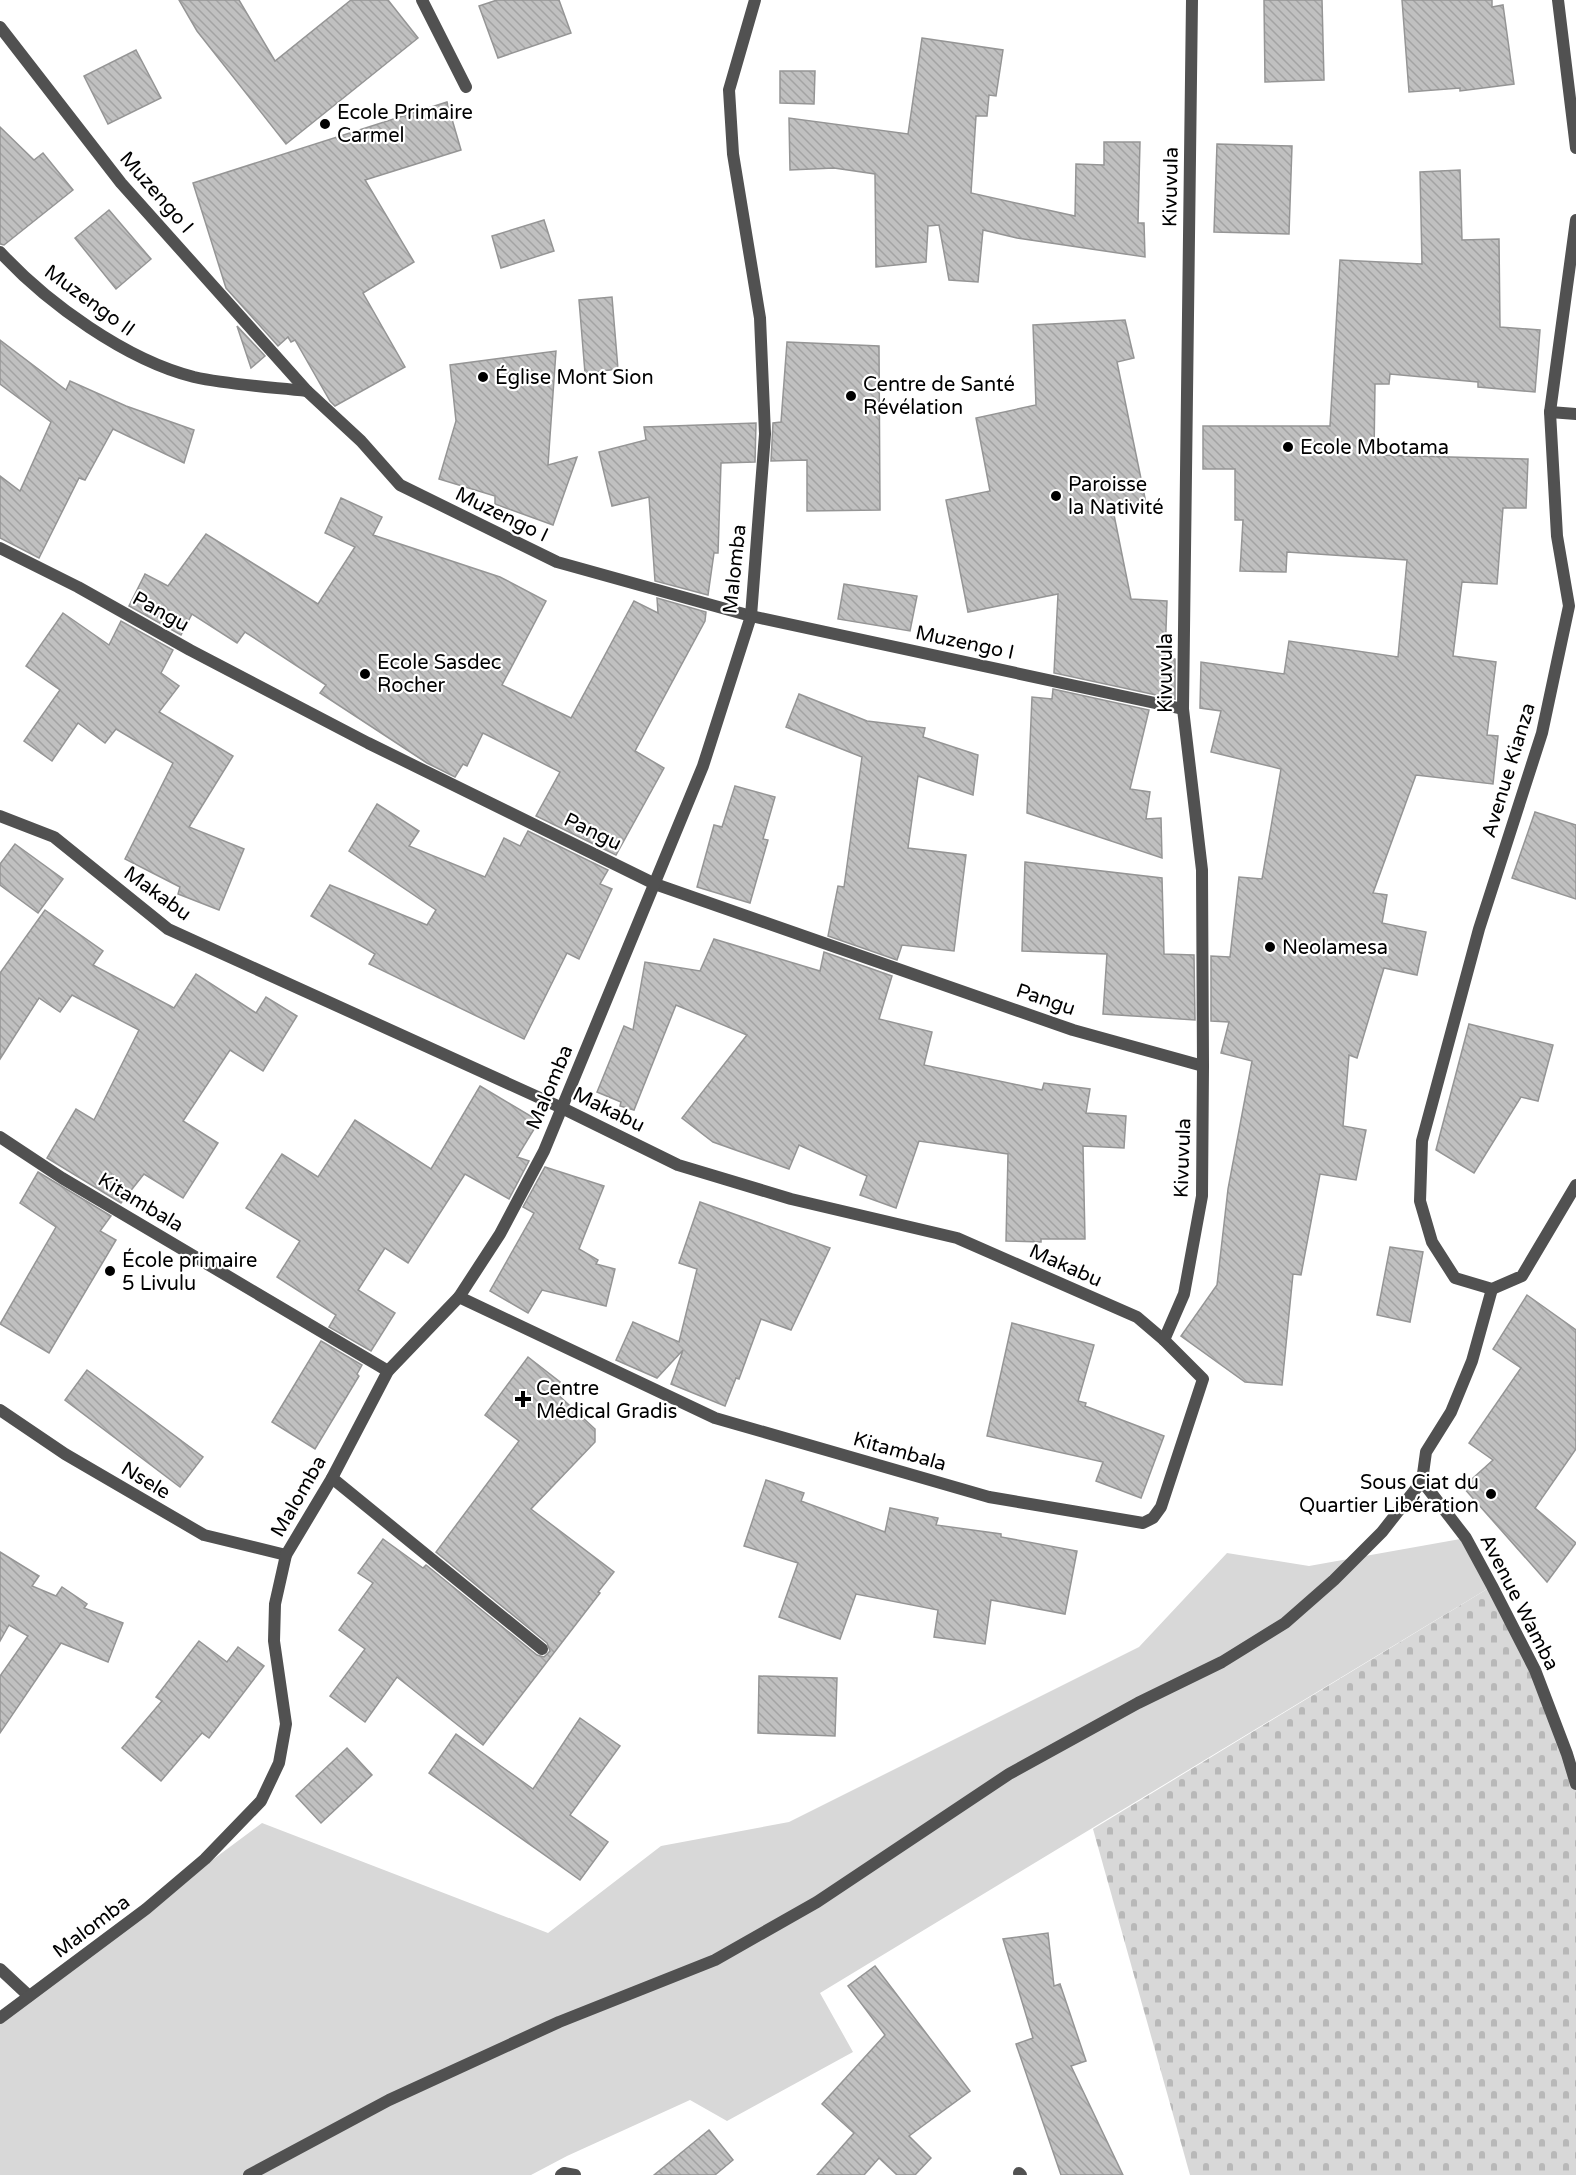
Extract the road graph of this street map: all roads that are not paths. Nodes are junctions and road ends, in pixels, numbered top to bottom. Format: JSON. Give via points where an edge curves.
{"nodes":[{"id":1,"x":422,"y":0,"type":"edge"},
{"id":2,"x":755,"y":0,"type":"edge"},
{"id":3,"x":1192,"y":0,"type":"edge"},
{"id":4,"x":1558,"y":0,"type":"edge"},
{"id":5,"x":0,"y":27,"type":"edge"},
{"id":6,"x":466,"y":87,"type":"dead end"},
{"id":7,"x":1576,"y":148,"type":"edge"},
{"id":8,"x":1576,"y":220,"type":"edge"},
{"id":9,"x":0,"y":252,"type":"edge"},
{"id":10,"x":307,"y":391,"type":"junction"},
{"id":11,"x":1550,"y":412,"type":"junction"},
{"id":12,"x":1576,"y":414,"type":"edge"},
{"id":13,"x":0,"y":548,"type":"edge"},
{"id":14,"x":751,"y":616,"type":"junction"},
{"id":15,"x":1184,"y":709,"type":"junction"},
{"id":16,"x":0,"y":816,"type":"edge"},
{"id":17,"x":655,"y":884,"type":"junction"},
{"id":18,"x":1203,"y":1066,"type":"junction"},
{"id":19,"x":562,"y":1108,"type":"junction"},
{"id":20,"x":0,"y":1137,"type":"edge"},
{"id":21,"x":1576,"y":1185,"type":"edge"},
{"id":22,"x":1492,"y":1289,"type":"junction"},
{"id":23,"x":459,"y":1297,"type":"junction"},
{"id":24,"x":1164,"y":1340,"type":"junction"},
{"id":25,"x":388,"y":1371,"type":"junction"},
{"id":26,"x":0,"y":1410,"type":"edge"},
{"id":27,"x":332,"y":1478,"type":"junction"},
{"id":28,"x":1422,"y":1481,"type":"junction"},
{"id":29,"x":286,"y":1555,"type":"junction"},
{"id":30,"x":542,"y":1649,"type":"dead end"},
{"id":31,"x":1576,"y":1784,"type":"edge"},
{"id":32,"x":0,"y":1969,"type":"edge"},
{"id":33,"x":29,"y":1996,"type":"junction"},
{"id":34,"x":0,"y":2018,"type":"edge"},
{"id":35,"x":249,"y":2175,"type":"edge"},
{"id":36,"x":561,"y":2175,"type":"edge"},
{"id":37,"x":575,"y":2175,"type":"edge"}],
"edges":[{"from":1,"to":6,"type":"street"},
{"from":2,"to":14,"type":"street","name":"Malomba","via":[[729,90],[733,154],[760,318],[765,434]]},
{"from":3,"to":15,"type":"street","name":"Kivuvula"},
{"from":4,"to":7,"type":"street"},
{"from":5,"to":10,"type":"street","name":"Muzengo I","via":[[121,183]]},
{"from":8,"to":11,"type":"street","name":"Avenue Kianza"},
{"from":9,"to":10,"type":"street","name":"Muzengo II","via":[[73,316],[134,355],[193,376]]},
{"from":10,"to":14,"type":"street","name":"Muzengo I","via":[[361,441],[400,486],[557,562]]},
{"from":11,"to":12,"type":"street"},
{"from":11,"to":22,"type":"street","name":"Avenue Kianza","via":[[1557,536],[1569,606],[1542,732],[1479,929],[1422,1141],[1420,1201],[1432,1242],[1455,1278]]},
{"from":13,"to":17,"type":"street","name":"Pangu","via":[[368,743]]},
{"from":14,"to":15,"type":"street","name":"Muzengo I"},
{"from":14,"to":17,"type":"street","name":"Malomba","via":[[703,766]]},
{"from":15,"to":18,"type":"street","name":"Kivuvula","via":[[1202,870]]},
{"from":16,"to":19,"type":"street","name":"Makabu","via":[[54,837],[168,929]]},
{"from":17,"to":18,"type":"street","name":"Pangu","via":[[1073,1030]]},
{"from":17,"to":19,"type":"street","name":"Malomba"},
{"from":18,"to":24,"type":"street","name":"Kivuvula","via":[[1202,1196],[1184,1294]]},
{"from":19,"to":23,"type":"street","name":"Malomba","via":[[500,1234]]},
{"from":19,"to":24,"type":"street","name":"Makabu","via":[[678,1165],[791,1199],[957,1238],[1137,1317]]},
{"from":20,"to":25,"type":"street","name":"Kitambala","via":[[62,1178]]},
{"from":21,"to":22,"type":"street","via":[[1522,1276]]},
{"from":22,"to":28,"type":"street","via":[[1472,1361],[1450,1412],[1426,1452]]},
{"from":23,"to":24,"type":"street","name":"Kitambala","via":[[715,1418],[989,1497],[1143,1523],[1161,1507],[1203,1379]]},
{"from":23,"to":25,"type":"street","name":"Malomba"},
{"from":25,"to":27,"type":"street","name":"Malomba"},
{"from":26,"to":29,"type":"street","name":"Nsele","via":[[75,1460],[204,1535]]},
{"from":27,"to":29,"type":"street","name":"Malomba"},
{"from":27,"to":30,"type":"street"},
{"from":28,"to":31,"type":"street","name":"Avenue Wamba","via":[[1466,1538],[1535,1670]]},
{"from":28,"to":35,"type":"street","via":[[1382,1532],[1285,1623],[1222,1662],[1009,1774],[817,1902],[715,1960],[559,2022],[389,2100]]},
{"from":29,"to":33,"type":"street","name":"Malomba","via":[[274,1604],[274,1641],[286,1724],[279,1763],[261,1801],[180,1881]]},
{"from":32,"to":33,"type":"street"},
{"from":33,"to":34,"type":"street","name":"Malomba"},
{"from":36,"to":37,"type":"street"}]}
